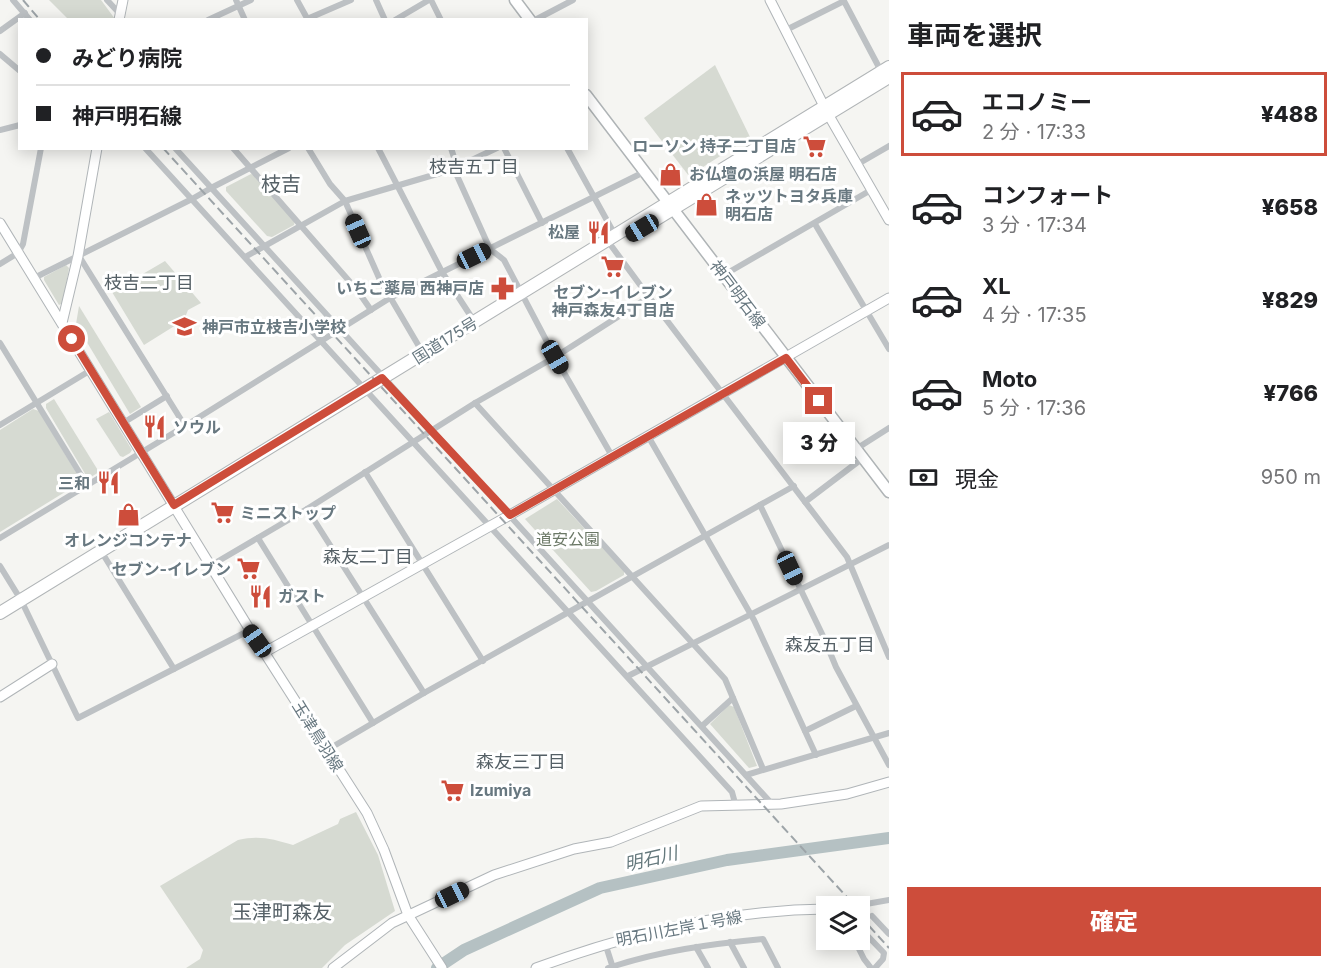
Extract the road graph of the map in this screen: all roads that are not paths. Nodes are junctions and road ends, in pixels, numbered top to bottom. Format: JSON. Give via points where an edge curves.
{"nodes":[{"id":1,"x":13,"y":0,"type":"edge"},
{"id":2,"x":107,"y":0,"type":"edge"},
{"id":3,"x":123,"y":0,"type":"edge"},
{"id":4,"x":250,"y":0,"type":"edge"},
{"id":5,"x":297,"y":0,"type":"edge"},
{"id":6,"x":351,"y":0,"type":"edge"},
{"id":7,"x":376,"y":0,"type":"edge"},
{"id":8,"x":430,"y":0,"type":"edge"},
{"id":9,"x":515,"y":0,"type":"edge"},
{"id":10,"x":770,"y":0,"type":"edge"},
{"id":11,"x":570,"y":1,"type":"edge"},
{"id":12,"x":237,"y":3,"type":"edge"},
{"id":13,"x":25,"y":14,"type":"junction"},
{"id":14,"x":119,"y":17,"type":"edge"},
{"id":15,"x":19,"y":18,"type":"edge"},
{"id":16,"x":28,"y":18,"type":"edge"},
{"id":17,"x":211,"y":18,"type":"edge"},
{"id":18,"x":244,"y":18,"type":"edge"},
{"id":19,"x":307,"y":18,"type":"edge"},
{"id":20,"x":310,"y":18,"type":"edge"},
{"id":21,"x":384,"y":18,"type":"edge"},
{"id":22,"x":398,"y":18,"type":"edge"},
{"id":23,"x":440,"y":18,"type":"edge"},
{"id":24,"x":530,"y":18,"type":"edge"},
{"id":25,"x":536,"y":18,"type":"edge"},
{"id":26,"x":18,"y":19,"type":"edge"},
{"id":27,"x":786,"y":30,"type":"junction"},
{"id":28,"x":0,"y":31,"type":"edge"},
{"id":29,"x":0,"y":54,"type":"edge"},
{"id":30,"x":18,"y":69,"type":"edge"},
{"id":31,"x":886,"y":73,"type":"edge"},
{"id":32,"x":588,"y":98,"type":"edge"},
{"id":33,"x":826,"y":110,"type":"junction"},
{"id":34,"x":18,"y":126,"type":"edge"},
{"id":35,"x":0,"y":130,"type":"edge"},
{"id":36,"x":889,"y":146,"type":"edge"},
{"id":37,"x":41,"y":150,"type":"edge"},
{"id":38,"x":97,"y":150,"type":"edge"},
{"id":39,"x":147,"y":150,"type":"edge"},
{"id":40,"x":177,"y":150,"type":"edge"},
{"id":41,"x":235,"y":150,"type":"edge"},
{"id":42,"x":285,"y":150,"type":"edge"},
{"id":43,"x":309,"y":150,"type":"edge"},
{"id":44,"x":379,"y":150,"type":"edge"},
{"id":45,"x":452,"y":150,"type":"edge"},
{"id":46,"x":493,"y":150,"type":"edge"},
{"id":47,"x":505,"y":150,"type":"edge"},
{"id":48,"x":568,"y":150,"type":"edge"},
{"id":49,"x":858,"y":164,"type":"junction"},
{"id":50,"x":250,"y":167,"type":"junction"},
{"id":51,"x":456,"y":168,"type":"junction"},
{"id":52,"x":644,"y":172,"type":"junction"},
{"id":53,"x":398,"y":186,"type":"junction"},
{"id":54,"x":211,"y":188,"type":"junction"},
{"id":55,"x":871,"y":190,"type":"junction"},
{"id":56,"x":594,"y":197,"type":"junction"},
{"id":57,"x":192,"y":199,"type":"junction"},
{"id":58,"x":345,"y":201,"type":"junction"},
{"id":59,"x":670,"y":206,"type":"junction"},
{"id":60,"x":889,"y":220,"type":"edge"},
{"id":61,"x":542,"y":223,"type":"junction"},
{"id":62,"x":0,"y":224,"type":"edge"},
{"id":63,"x":815,"y":224,"type":"junction"},
{"id":64,"x":302,"y":226,"type":"junction"},
{"id":65,"x":611,"y":240,"type":"junction"},
{"id":66,"x":265,"y":246,"type":"junction"},
{"id":67,"x":490,"y":249,"type":"junction"},
{"id":68,"x":18,"y":253,"type":"junction"},
{"id":69,"x":78,"y":256,"type":"junction"},
{"id":70,"x":245,"y":257,"type":"junction"},
{"id":71,"x":0,"y":264,"type":"edge"},
{"id":72,"x":442,"y":272,"type":"junction"},
{"id":73,"x":724,"y":275,"type":"junction"},
{"id":74,"x":34,"y":278,"type":"junction"},
{"id":75,"x":523,"y":296,"type":"junction"},
{"id":76,"x":649,"y":297,"type":"junction"},
{"id":77,"x":390,"y":298,"type":"junction"},
{"id":78,"x":889,"y":298,"type":"edge"},
{"id":79,"x":371,"y":310,"type":"junction"},
{"id":80,"x":866,"y":312,"type":"junction"},
{"id":81,"x":474,"y":321,"type":"junction"},
{"id":82,"x":62,"y":323,"type":"junction"},
{"id":83,"x":341,"y":330,"type":"junction"},
{"id":84,"x":322,"y":342,"type":"junction"},
{"id":85,"x":0,"y":343,"type":"edge"},
{"id":86,"x":889,"y":349,"type":"edge"},
{"id":87,"x":424,"y":357,"type":"junction"},
{"id":88,"x":555,"y":357,"type":"junction"},
{"id":89,"x":786,"y":358,"type":"junction"},
{"id":90,"x":91,"y":370,"type":"junction"},
{"id":91,"x":385,"y":381,"type":"junction"},
{"id":92,"x":367,"y":392,"type":"junction"},
{"id":93,"x":722,"y":393,"type":"junction"},
{"id":94,"x":167,"y":396,"type":"junction"},
{"id":95,"x":37,"y":402,"type":"junction"},
{"id":96,"x":475,"y":403,"type":"junction"},
{"id":97,"x":123,"y":423,"type":"junction"},
{"id":98,"x":0,"y":425,"type":"edge"},
{"id":99,"x":185,"y":426,"type":"junction"},
{"id":100,"x":889,"y":428,"type":"edge"},
{"id":101,"x":431,"y":431,"type":"junction"},
{"id":102,"x":648,"y":436,"type":"junction"},
{"id":103,"x":412,"y":442,"type":"junction"},
{"id":104,"x":141,"y":453,"type":"junction"},
{"id":105,"x":859,"y":453,"type":"junction"},
{"id":106,"x":612,"y":456,"type":"junction"},
{"id":107,"x":365,"y":472,"type":"junction"},
{"id":108,"x":87,"y":485,"type":"junction"},
{"id":109,"x":794,"y":486,"type":"junction"},
{"id":110,"x":554,"y":489,"type":"junction"},
{"id":111,"x":889,"y":492,"type":"edge"},
{"id":112,"x":805,"y":502,"type":"junction"},
{"id":113,"x":760,"y":505,"type":"junction"},
{"id":114,"x":176,"y":509,"type":"junction"},
{"id":115,"x":307,"y":509,"type":"junction"},
{"id":116,"x":510,"y":515,"type":"junction"},
{"id":117,"x":489,"y":526,"type":"junction"},
{"id":118,"x":705,"y":536,"type":"junction"},
{"id":119,"x":0,"y":538,"type":"edge"},
{"id":120,"x":258,"y":538,"type":"junction"},
{"id":121,"x":889,"y":546,"type":"edge"},
{"id":122,"x":103,"y":554,"type":"junction"},
{"id":123,"x":423,"y":563,"type":"junction"},
{"id":124,"x":850,"y":564,"type":"junction"},
{"id":125,"x":210,"y":566,"type":"junction"},
{"id":126,"x":0,"y":567,"type":"edge"},
{"id":127,"x":632,"y":577,"type":"junction"},
{"id":128,"x":800,"y":589,"type":"junction"},
{"id":129,"x":363,"y":597,"type":"junction"},
{"id":130,"x":589,"y":601,"type":"junction"},
{"id":131,"x":23,"y":604,"type":"junction"},
{"id":132,"x":0,"y":613,"type":"edge"},
{"id":133,"x":569,"y":613,"type":"junction"},
{"id":134,"x":750,"y":614,"type":"junction"},
{"id":135,"x":0,"y":622,"type":"edge"},
{"id":136,"x":312,"y":625,"type":"junction"},
{"id":137,"x":249,"y":630,"type":"junction"},
{"id":138,"x":692,"y":643,"type":"junction"},
{"id":139,"x":265,"y":652,"type":"junction"},
{"id":140,"x":889,"y":657,"type":"edge"},
{"id":141,"x":483,"y":661,"type":"junction"},
{"id":142,"x":52,"y":664,"type":"junction"},
{"id":143,"x":647,"y":665,"type":"junction"},
{"id":144,"x":174,"y":669,"type":"junction"},
{"id":145,"x":627,"y":676,"type":"junction"},
{"id":146,"x":424,"y":693,"type":"junction"},
{"id":147,"x":0,"y":697,"type":"edge"},
{"id":148,"x":733,"y":698,"type":"junction"},
{"id":149,"x":856,"y":706,"type":"junction"},
{"id":150,"x":373,"y":723,"type":"junction"},
{"id":151,"x":702,"y":726,"type":"junction"},
{"id":152,"x":805,"y":730,"type":"junction"},
{"id":153,"x":889,"y":734,"type":"edge"},
{"id":154,"x":876,"y":739,"type":"junction"},
{"id":155,"x":327,"y":750,"type":"junction"},
{"id":156,"x":816,"y":755,"type":"junction"},
{"id":157,"x":889,"y":765,"type":"edge"},
{"id":158,"x":763,"y":769,"type":"junction"},
{"id":159,"x":746,"y":775,"type":"junction"},
{"id":160,"x":889,"y":782,"type":"edge"},
{"id":161,"x":735,"y":804,"type":"junction"},
{"id":162,"x":772,"y":804,"type":"junction"},
{"id":163,"x":889,"y":900,"type":"edge"},
{"id":164,"x":870,"y":903,"type":"edge"},
{"id":165,"x":816,"y":910,"type":"edge"},
{"id":166,"x":408,"y":915,"type":"junction"},
{"id":167,"x":873,"y":916,"type":"dead end"},
{"id":168,"x":889,"y":934,"type":"edge"},
{"id":169,"x":870,"y":938,"type":"edge"},
{"id":170,"x":730,"y":942,"type":"junction"},
{"id":171,"x":605,"y":943,"type":"junction"},
{"id":172,"x":696,"y":947,"type":"junction"},
{"id":173,"x":860,"y":950,"type":"edge"},
{"id":174,"x":333,"y":968,"type":"edge"},
{"id":175,"x":442,"y":968,"type":"edge"},
{"id":176,"x":536,"y":968,"type":"edge"},
{"id":177,"x":611,"y":968,"type":"edge"},
{"id":178,"x":708,"y":968,"type":"edge"},
{"id":179,"x":744,"y":968,"type":"edge"},
{"id":180,"x":778,"y":968,"type":"edge"},
{"id":181,"x":874,"y":968,"type":"edge"}],
"edges":[{"from":1,"to":13,"type":"street"},
{"from":2,"to":14,"type":"street"},
{"from":3,"to":14,"type":"street"},
{"from":4,"to":12,"type":"street"},
{"from":5,"to":19,"type":"street"},
{"from":6,"to":20,"type":"street"},
{"from":7,"to":21,"type":"street"},
{"from":8,"to":22,"type":"street"},
{"from":8,"to":23,"type":"street"},
{"from":9,"to":24,"type":"main road"},
{"from":10,"to":27,"type":"street"},
{"from":11,"to":25,"type":"street"},
{"from":12,"to":17,"type":"street"},
{"from":12,"to":18,"type":"street"},
{"from":13,"to":15,"type":"street"},
{"from":13,"to":16,"type":"street"},
{"from":26,"to":28,"type":"street"},
{"from":27,"to":31,"type":"street","via":[[844,1]]},
{"from":27,"to":33,"type":"street"},
{"from":29,"to":30,"type":"street"},
{"from":31,"to":33,"type":"highway","name":"国道175号"},
{"from":32,"to":52,"type":"main road","name":"神戸明石線"},
{"from":33,"to":49,"type":"street"},
{"from":33,"to":59,"type":"highway","name":"国道175号"},
{"from":34,"to":35,"type":"street"},
{"from":36,"to":49,"type":"street"},
{"from":37,"to":68,"type":"street"},
{"from":38,"to":69,"type":"street"},
{"from":39,"to":57,"type":"street"},
{"from":40,"to":54,"type":"street"},
{"from":41,"to":50,"type":"street"},
{"from":42,"to":50,"type":"street"},
{"from":43,"to":58,"type":"street"},
{"from":44,"to":53,"type":"street"},
{"from":45,"to":51,"type":"street"},
{"from":46,"to":51,"type":"street"},
{"from":47,"to":61,"type":"street"},
{"from":48,"to":56,"type":"street"},
{"from":49,"to":55,"type":"street"},
{"from":50,"to":54,"type":"street"},
{"from":50,"to":64,"type":"street"},
{"from":51,"to":53,"type":"street"},
{"from":51,"to":67,"type":"street"},
{"from":52,"to":56,"type":"street"},
{"from":52,"to":59,"type":"main road","name":"神戸明石線"},
{"from":53,"to":58,"type":"street"},
{"from":53,"to":72,"type":"street"},
{"from":54,"to":57,"type":"street"},
{"from":54,"to":66,"type":"street"},
{"from":55,"to":60,"type":"street"},
{"from":55,"to":63,"type":"street"},
{"from":56,"to":61,"type":"street"},
{"from":56,"to":65,"type":"street"},
{"from":57,"to":69,"type":"street"},
{"from":57,"to":70,"type":"street"},
{"from":58,"to":64,"type":"street"},
{"from":58,"to":77,"type":"street"},
{"from":59,"to":65,"type":"highway","name":"国道175号"},
{"from":59,"to":73,"type":"main road","name":"神戸明石線"},
{"from":61,"to":67,"type":"street"},
{"from":62,"to":68,"type":"street","name":"玉津鳥羽線"},
{"from":63,"to":73,"type":"street"},
{"from":63,"to":80,"type":"street"},
{"from":64,"to":66,"type":"street"},
{"from":64,"to":79,"type":"street"},
{"from":65,"to":75,"type":"highway","name":"国道175号"},
{"from":65,"to":76,"type":"street"},
{"from":66,"to":70,"type":"street"},
{"from":66,"to":83,"type":"street"},
{"from":67,"to":72,"type":"street"},
{"from":67,"to":75,"type":"street","via":[[504,260]]},
{"from":68,"to":71,"type":"street"},
{"from":68,"to":74,"type":"street","name":"玉津鳥羽線"},
{"from":69,"to":74,"type":"street"},
{"from":69,"to":82,"type":"street"},
{"from":69,"to":94,"type":"street"},
{"from":70,"to":84,"type":"street"},
{"from":72,"to":77,"type":"street"},
{"from":72,"to":81,"type":"street"},
{"from":73,"to":89,"type":"main road","name":"神戸明石線"},
{"from":74,"to":82,"type":"street","name":"玉津鳥羽線"},
{"from":75,"to":81,"type":"highway","name":"国道175号"},
{"from":75,"to":87,"type":"highway","name":"国道175号"},
{"from":75,"to":88,"type":"street"},
{"from":76,"to":88,"type":"street"},
{"from":76,"to":93,"type":"street"},
{"from":77,"to":79,"type":"street"},
{"from":77,"to":87,"type":"street"},
{"from":78,"to":80,"type":"street"},
{"from":79,"to":83,"type":"street"},
{"from":80,"to":86,"type":"street"},
{"from":80,"to":89,"type":"street"},
{"from":81,"to":87,"type":"highway","name":"国道175号"},
{"from":82,"to":90,"type":"street","name":"玉津鳥羽線"},
{"from":83,"to":84,"type":"street"},
{"from":83,"to":91,"type":"street"},
{"from":84,"to":92,"type":"street"},
{"from":84,"to":99,"type":"street"},
{"from":85,"to":95,"type":"street"},
{"from":87,"to":91,"type":"highway","name":"国道175号"},
{"from":88,"to":96,"type":"street"},
{"from":88,"to":106,"type":"street"},
{"from":89,"to":93,"type":"street"},
{"from":89,"to":105,"type":"main road","name":"神戸明石線"},
{"from":90,"to":95,"type":"street"},
{"from":90,"to":97,"type":"street","name":"玉津鳥羽線"},
{"from":91,"to":92,"type":"highway","name":"国道175号"},
{"from":91,"to":101,"type":"street"},
{"from":92,"to":103,"type":"street"},
{"from":92,"to":114,"type":"highway","name":"国道175号"},
{"from":93,"to":102,"type":"street"},
{"from":93,"to":109,"type":"street"},
{"from":94,"to":97,"type":"street"},
{"from":94,"to":99,"type":"street"},
{"from":95,"to":98,"type":"street"},
{"from":95,"to":108,"type":"street"},
{"from":96,"to":101,"type":"street"},
{"from":96,"to":110,"type":"street"},
{"from":97,"to":104,"type":"street","name":"玉津鳥羽線"},
{"from":99,"to":104,"type":"street"},
{"from":100,"to":105,"type":"street"},
{"from":101,"to":103,"type":"street"},
{"from":101,"to":116,"type":"street"},
{"from":102,"to":106,"type":"street"},
{"from":102,"to":118,"type":"street"},
{"from":103,"to":107,"type":"street"},
{"from":103,"to":117,"type":"street"},
{"from":104,"to":108,"type":"street"},
{"from":104,"to":114,"type":"street","name":"玉津鳥羽線"},
{"from":105,"to":111,"type":"main road","name":"神戸明石線"},
{"from":105,"to":112,"type":"street"},
{"from":106,"to":110,"type":"street"},
{"from":107,"to":115,"type":"street"},
{"from":107,"to":123,"type":"street"},
{"from":108,"to":119,"type":"street"},
{"from":109,"to":112,"type":"street"},
{"from":109,"to":113,"type":"street"},
{"from":110,"to":116,"type":"street"},
{"from":110,"to":127,"type":"street"},
{"from":112,"to":124,"type":"street"},
{"from":113,"to":118,"type":"street"},
{"from":113,"to":128,"type":"street"},
{"from":114,"to":122,"type":"highway","name":"国道175号"},
{"from":114,"to":125,"type":"street","name":"玉津鳥羽線"},
{"from":115,"to":120,"type":"street"},
{"from":115,"to":129,"type":"street"},
{"from":116,"to":117,"type":"street"},
{"from":116,"to":130,"type":"street"},
{"from":117,"to":123,"type":"street"},
{"from":117,"to":133,"type":"street"},
{"from":118,"to":127,"type":"street"},
{"from":118,"to":134,"type":"street"},
{"from":120,"to":125,"type":"street"},
{"from":120,"to":136,"type":"street"},
{"from":121,"to":124,"type":"street"},
{"from":122,"to":131,"type":"highway","name":"国道175号"},
{"from":122,"to":144,"type":"street"},
{"from":123,"to":129,"type":"street"},
{"from":123,"to":141,"type":"street"},
{"from":124,"to":128,"type":"street"},
{"from":124,"to":140,"type":"street"},
{"from":125,"to":137,"type":"street","name":"玉津鳥羽線"},
{"from":126,"to":131,"type":"street"},
{"from":127,"to":130,"type":"street"},
{"from":127,"to":138,"type":"street"},
{"from":128,"to":134,"type":"street"},
{"from":128,"to":149,"type":"street"},
{"from":129,"to":136,"type":"street"},
{"from":129,"to":146,"type":"street"},
{"from":130,"to":133,"type":"street"},
{"from":130,"to":143,"type":"street"},
{"from":131,"to":132,"type":"highway","name":"国道175号"},
{"from":131,"to":135,"type":"highway","name":"国道175号"},
{"from":131,"to":142,"type":"street"},
{"from":133,"to":141,"type":"street"},
{"from":133,"to":145,"type":"street"},
{"from":134,"to":138,"type":"street"},
{"from":134,"to":152,"type":"street"},
{"from":136,"to":139,"type":"street"},
{"from":136,"to":150,"type":"street"},
{"from":137,"to":139,"type":"street","name":"玉津鳥羽線"},
{"from":137,"to":144,"type":"street"},
{"from":138,"to":143,"type":"street"},
{"from":138,"to":148,"type":"street","via":[[725,679]]},
{"from":139,"to":155,"type":"street","name":"玉津鳥羽線"},
{"from":141,"to":146,"type":"street"},
{"from":142,"to":144,"type":"street","via":[[78,718]]},
{"from":142,"to":147,"type":"street"},
{"from":143,"to":145,"type":"street"},
{"from":143,"to":151,"type":"street"},
{"from":145,"to":161,"type":"street","via":[[732,792]]},
{"from":146,"to":150,"type":"street"},
{"from":148,"to":151,"type":"street"},
{"from":148,"to":158,"type":"street"},
{"from":149,"to":152,"type":"street"},
{"from":149,"to":154,"type":"street"},
{"from":150,"to":155,"type":"street"},
{"from":151,"to":159,"type":"street"},
{"from":152,"to":156,"type":"street"},
{"from":153,"to":154,"type":"street"},
{"from":154,"to":156,"type":"street"},
{"from":154,"to":157,"type":"street"},
{"from":155,"to":166,"type":"street","name":"玉津鳥羽線","via":[[376,831]]},
{"from":156,"to":158,"type":"street"},
{"from":158,"to":159,"type":"street"},
{"from":159,"to":162,"type":"street"},
{"from":160,"to":162,"type":"street","via":[[847,795]]},
{"from":161,"to":162,"type":"street"},
{"from":161,"to":166,"type":"street","via":[[701,806],[611,842],[574,849],[494,874]]},
{"from":163,"to":164,"type":"street"},
{"from":165,"to":171,"type":"street","name":"明石川左岸１号線","via":[[746,914]]},
{"from":166,"to":174,"type":"street"},
{"from":166,"to":175,"type":"street","name":"玉津鳥羽線"},
{"from":167,"to":168,"type":"street"},
{"from":169,"to":181,"type":"street","via":[[884,953]]},
{"from":170,"to":172,"type":"street"},
{"from":170,"to":179,"type":"street"},
{"from":170,"to":180,"type":"street","via":[[763,939]]},
{"from":171,"to":176,"type":"street","name":"明石川左岸１号線"},
{"from":171,"to":177,"type":"street"},
{"from":172,"to":177,"type":"street"},
{"from":172,"to":178,"type":"street"},
{"from":173,"to":181,"type":"street"}]}
